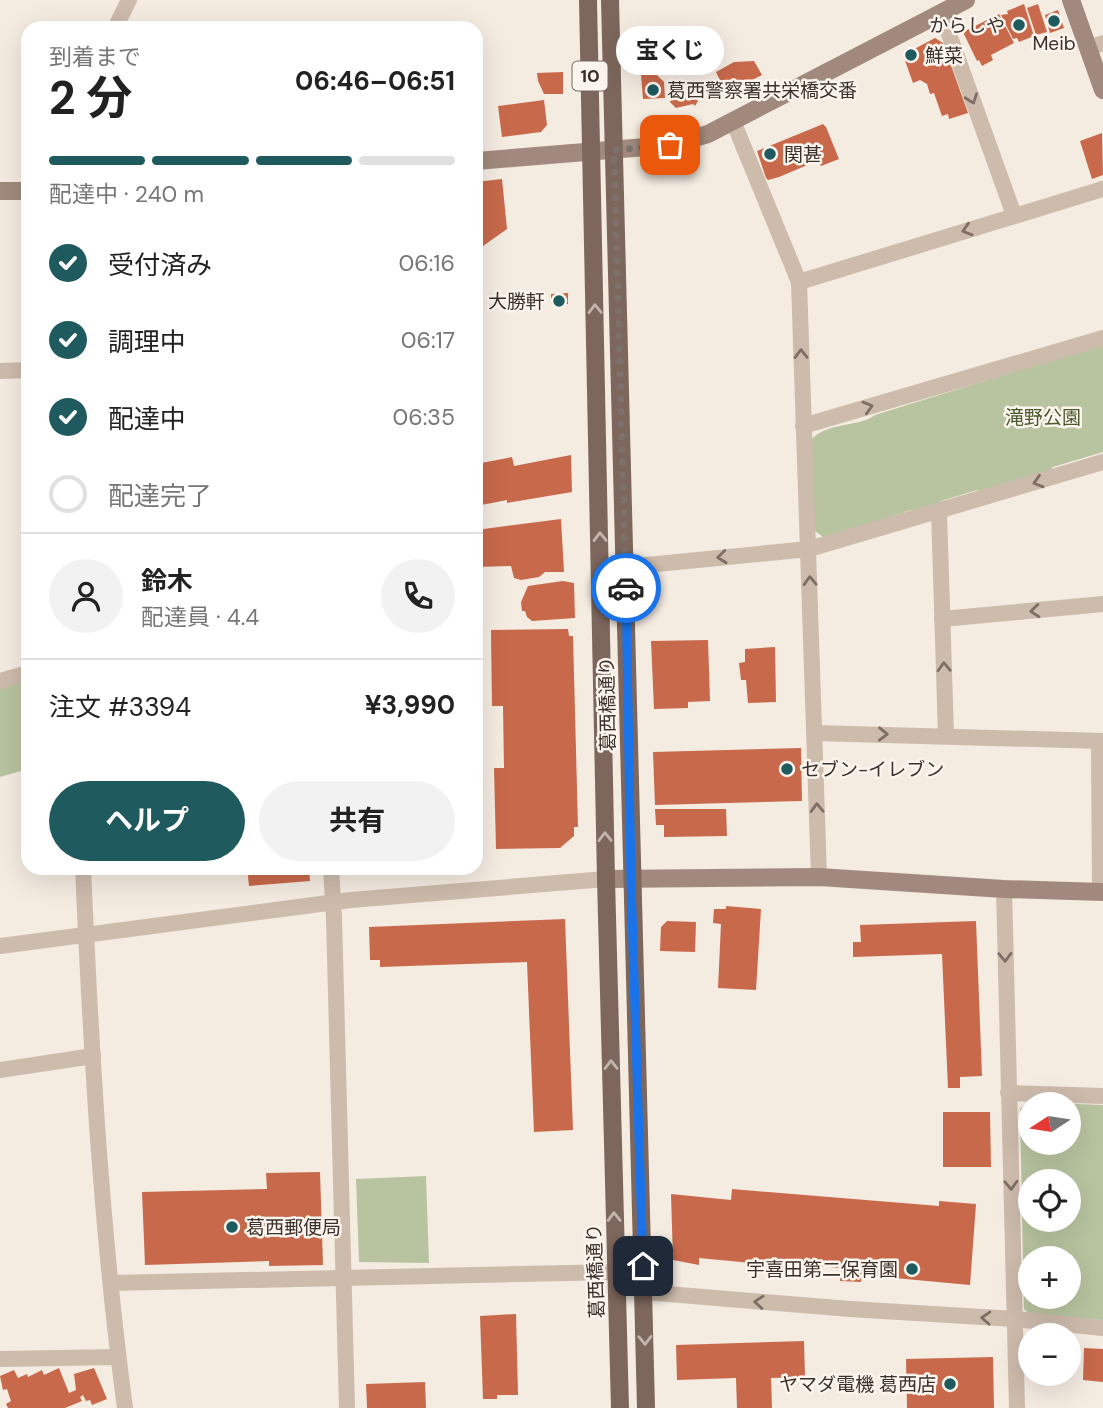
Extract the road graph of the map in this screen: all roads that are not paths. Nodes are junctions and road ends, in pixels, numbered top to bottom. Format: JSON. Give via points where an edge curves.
{"nodes":[{"id":1,"x":129,"y":0,"type":"edge"},
{"id":2,"x":588,"y":0,"type":"edge"},
{"id":3,"x":610,"y":0,"type":"edge"},
{"id":4,"x":965,"y":0,"type":"edge"},
{"id":5,"x":1071,"y":0,"type":"edge"},
{"id":6,"x":941,"y":12,"type":"junction"},
{"id":7,"x":118,"y":21,"type":"edge"},
{"id":8,"x":1096,"y":46,"type":"edge"},
{"id":9,"x":1103,"y":90,"type":"edge"},
{"id":10,"x":733,"y":121,"type":"junction"},
{"id":11,"x":614,"y":150,"type":"junction"},
{"id":12,"x":592,"y":152,"type":"junction"},
{"id":13,"x":483,"y":160,"type":"edge"},
{"id":14,"x":1103,"y":190,"type":"edge"},
{"id":15,"x":0,"y":191,"type":"edge"},
{"id":16,"x":21,"y":191,"type":"edge"},
{"id":17,"x":1014,"y":215,"type":"junction"},
{"id":18,"x":799,"y":282,"type":"junction"},
{"id":19,"x":1103,"y":338,"type":"edge"},
{"id":20,"x":21,"y":370,"type":"edge"},
{"id":21,"x":0,"y":371,"type":"edge"},
{"id":22,"x":803,"y":426,"type":"junction"},
{"id":23,"x":1103,"y":462,"type":"edge"},
{"id":24,"x":939,"y":512,"type":"junction"},
{"id":25,"x":809,"y":549,"type":"junction"},
{"id":26,"x":626,"y":567,"type":"junction"},
{"id":27,"x":1103,"y":604,"type":"edge"},
{"id":28,"x":942,"y":619,"type":"junction"},
{"id":29,"x":21,"y":675,"type":"edge"},
{"id":30,"x":0,"y":681,"type":"edge"},
{"id":31,"x":815,"y":733,"type":"junction"},
{"id":32,"x":946,"y":735,"type":"junction"},
{"id":33,"x":1101,"y":741,"type":"edge"},
{"id":34,"x":83,"y":875,"type":"edge"},
{"id":35,"x":331,"y":875,"type":"edge"},
{"id":36,"x":819,"y":877,"type":"junction"},
{"id":37,"x":606,"y":879,"type":"junction"},
{"id":38,"x":631,"y":880,"type":"junction"},
{"id":39,"x":1004,"y":889,"type":"junction"},
{"id":40,"x":1101,"y":892,"type":"edge"},
{"id":41,"x":333,"y":901,"type":"junction"},
{"id":42,"x":87,"y":934,"type":"junction"},
{"id":43,"x":0,"y":946,"type":"edge"},
{"id":44,"x":93,"y":1056,"type":"junction"},
{"id":45,"x":0,"y":1070,"type":"edge"},
{"id":46,"x":1008,"y":1093,"type":"junction"},
{"id":47,"x":1103,"y":1096,"type":"edge"},
{"id":48,"x":616,"y":1272,"type":"junction"},
{"id":49,"x":343,"y":1278,"type":"junction"},
{"id":50,"x":111,"y":1283,"type":"junction"},
{"id":51,"x":644,"y":1292,"type":"junction"},
{"id":52,"x":1015,"y":1319,"type":"junction"},
{"id":53,"x":1103,"y":1328,"type":"edge"},
{"id":54,"x":118,"y":1357,"type":"junction"},
{"id":55,"x":0,"y":1359,"type":"edge"},
{"id":56,"x":125,"y":1408,"type":"edge"},
{"id":57,"x":347,"y":1408,"type":"edge"},
{"id":58,"x":620,"y":1408,"type":"edge"},
{"id":59,"x":646,"y":1408,"type":"edge"},
{"id":60,"x":1017,"y":1408,"type":"edge"}],
"edges":[{"from":1,"to":7,"type":"street"},
{"from":2,"to":12,"type":"main road","name":"葛西橋通り","number":"10"},
{"from":3,"to":11,"type":"main road","name":"葛西橋通り","number":"10"},
{"from":4,"to":6,"type":"street"},
{"from":5,"to":8,"type":"street"},
{"from":6,"to":10,"type":"street"},
{"from":6,"to":17,"type":"street","one_way":true},
{"from":8,"to":9,"type":"street"},
{"from":10,"to":11,"type":"street","via":[[689,141]]},
{"from":10,"to":18,"type":"street"},
{"from":11,"to":12,"type":"street"},
{"from":11,"to":26,"type":"main road","name":"葛西橋通り","number":"10"},
{"from":12,"to":13,"type":"street"},
{"from":37,"to":12,"type":"main road","name":"葛西橋通り","number":"10","one_way":true},
{"from":14,"to":17,"type":"street"},
{"from":15,"to":16,"type":"street"},
{"from":17,"to":18,"type":"street","one_way":true},
{"from":22,"to":18,"type":"street","one_way":true},
{"from":22,"to":19,"type":"street","one_way":true},
{"from":20,"to":21,"type":"street"},
{"from":22,"to":25,"type":"street"},
{"from":23,"to":24,"type":"street","one_way":true},
{"from":24,"to":25,"type":"street"},
{"from":24,"to":28,"type":"street"},
{"from":25,"to":26,"type":"street","one_way":true},
{"from":31,"to":25,"type":"street","one_way":true},
{"from":26,"to":38,"type":"main road","name":"葛西橋通り","number":"10"},
{"from":27,"to":28,"type":"street","one_way":true},
{"from":32,"to":28,"type":"street","one_way":true},
{"from":29,"to":30,"type":"street"},
{"from":31,"to":32,"type":"street","one_way":true},
{"from":36,"to":31,"type":"street","one_way":true},
{"from":32,"to":33,"type":"street"},
{"from":33,"to":40,"type":"street"},
{"from":34,"to":42,"type":"street"},
{"from":35,"to":41,"type":"street"},
{"from":36,"to":38,"type":"street"},
{"from":36,"to":39,"type":"street"},
{"from":37,"to":38,"type":"street"},
{"from":37,"to":41,"type":"street"},
{"from":48,"to":37,"type":"main road","name":"葛西橋通り","number":"10","one_way":true},
{"from":38,"to":51,"type":"main road","name":"葛西橋通り","number":"10"},
{"from":39,"to":40,"type":"street"},
{"from":39,"to":46,"type":"street","one_way":true},
{"from":41,"to":42,"type":"street"},
{"from":41,"to":49,"type":"street"},
{"from":42,"to":43,"type":"street"},
{"from":42,"to":44,"type":"street"},
{"from":44,"to":45,"type":"street"},
{"from":44,"to":50,"type":"street"},
{"from":46,"to":47,"type":"street"},
{"from":46,"to":52,"type":"street","one_way":true},
{"from":48,"to":49,"type":"street"},
{"from":48,"to":58,"type":"main road","name":"葛西橋通り","number":"10"},
{"from":49,"to":50,"type":"street"},
{"from":49,"to":57,"type":"street"},
{"from":50,"to":54,"type":"street"},
{"from":52,"to":51,"type":"street","one_way":true},
{"from":51,"to":59,"type":"main road","name":"葛西橋通り","number":"10","one_way":true},
{"from":52,"to":53,"type":"street"},
{"from":52,"to":60,"type":"street"},
{"from":54,"to":55,"type":"street"},
{"from":54,"to":56,"type":"street"}]}
